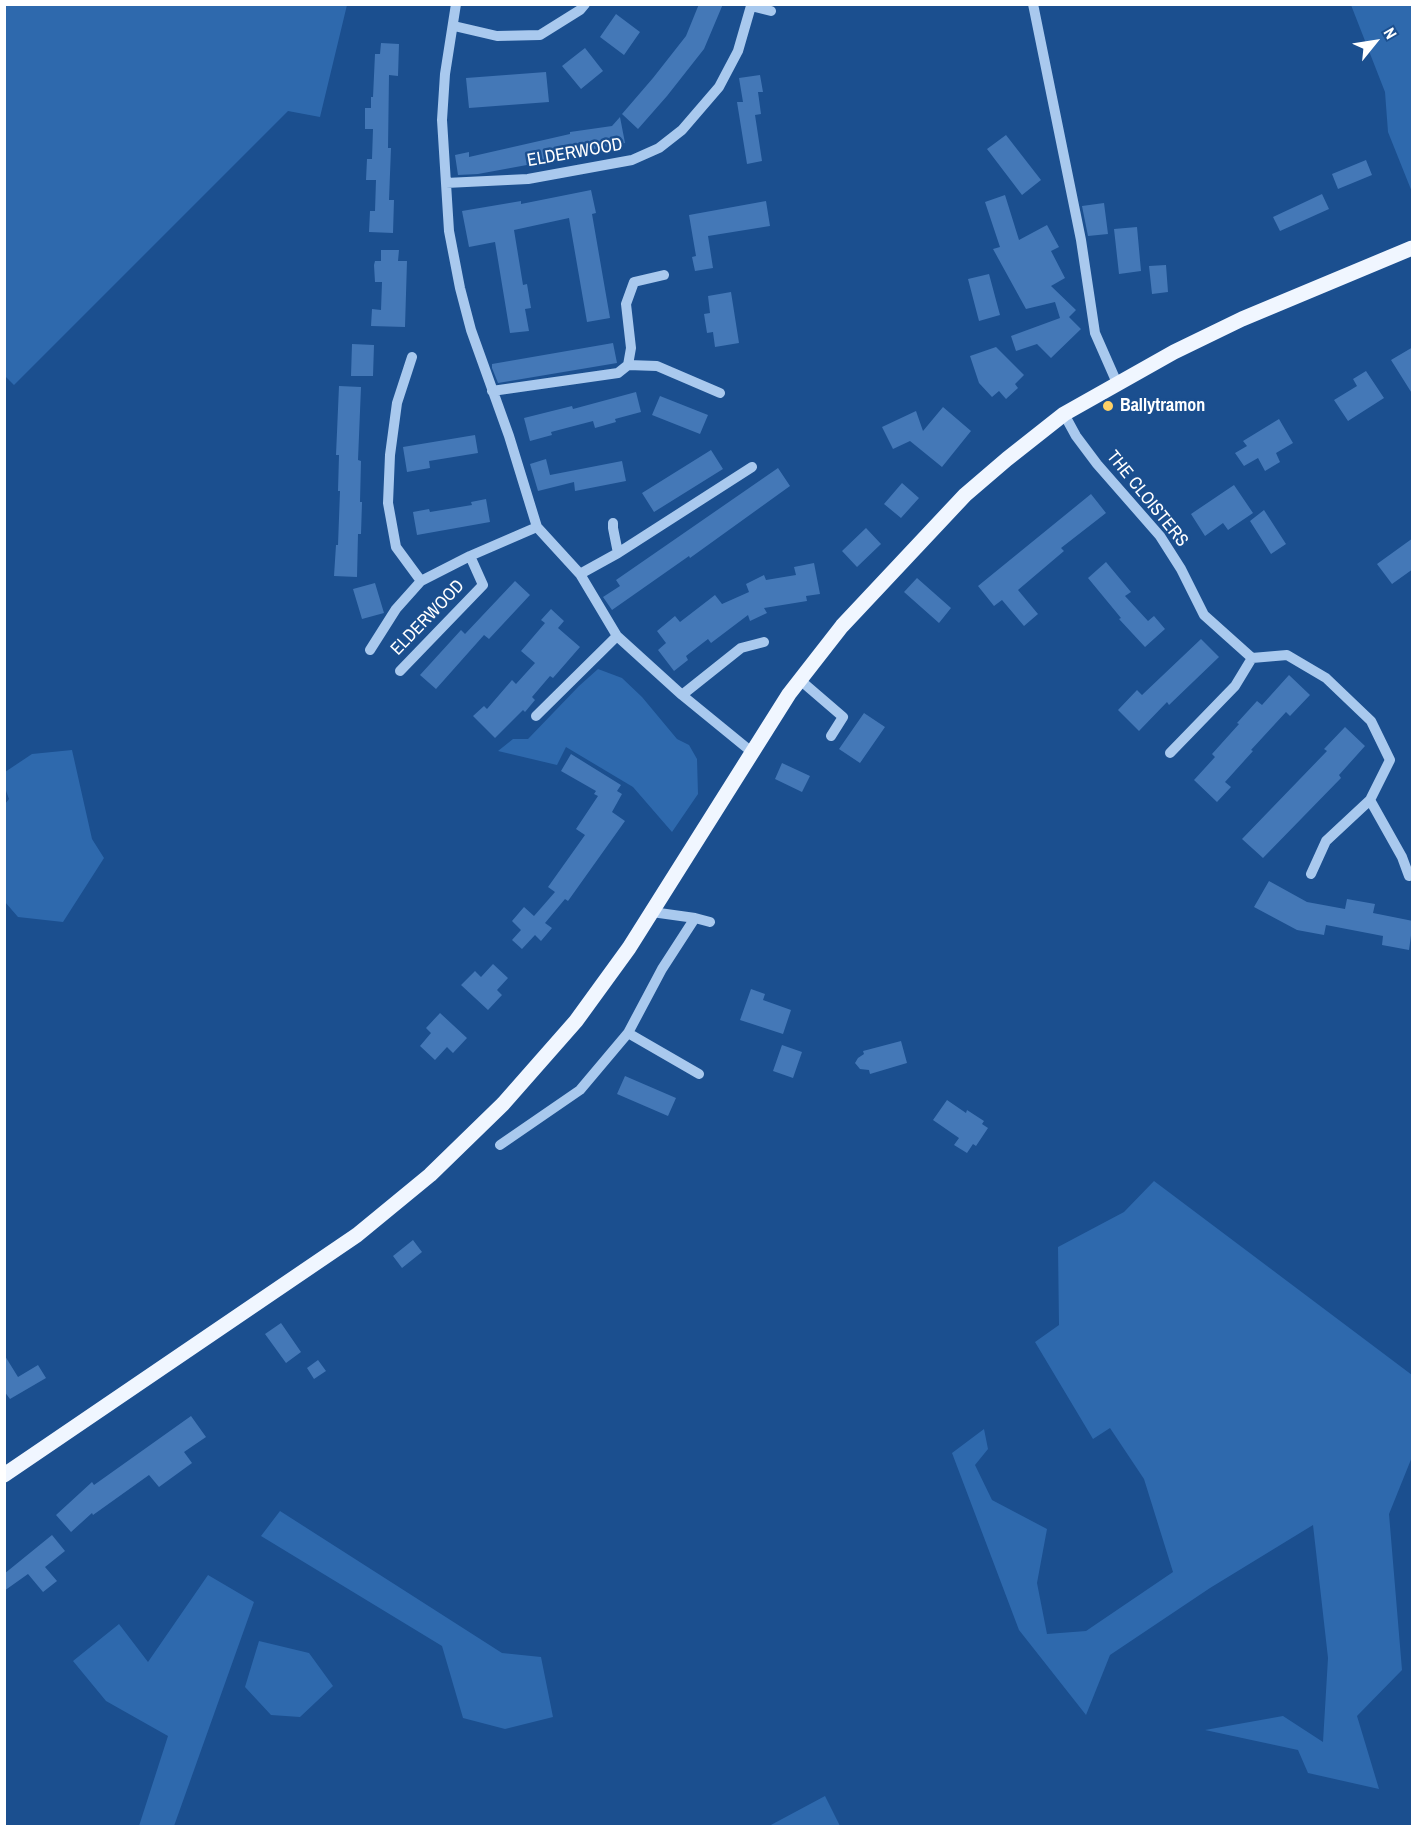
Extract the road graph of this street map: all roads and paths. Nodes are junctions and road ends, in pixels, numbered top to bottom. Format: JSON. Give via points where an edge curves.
{"nodes":[{"id":1,"x":456,"y":4,"type":"edge"},
{"id":2,"x":585,"y":4,"type":"edge"},
{"id":3,"x":1033,"y":4,"type":"edge"},
{"id":4,"x":771,"y":11,"type":"dead end"},
{"id":5,"x":454,"y":26,"type":"junction"},
{"id":6,"x":446,"y":183,"type":"junction"},
{"id":7,"x":1413,"y":248,"type":"edge"},
{"id":8,"x":664,"y":275,"type":"dead end"},
{"id":9,"x":412,"y":357,"type":"dead end"},
{"id":10,"x":628,"y":365,"type":"junction"},
{"id":11,"x":1117,"y":383,"type":"junction"},
{"id":12,"x":492,"y":391,"type":"junction"},
{"id":13,"x":720,"y":393,"type":"dead end"},
{"id":14,"x":1064,"y":414,"type":"junction"},
{"id":15,"x":752,"y":467,"type":"dead end"},
{"id":16,"x":613,"y":523,"type":"dead end"},
{"id":17,"x":537,"y":527,"type":"junction"},
{"id":18,"x":618,"y":553,"type":"junction"},
{"id":19,"x":470,"y":556,"type":"junction"},
{"id":20,"x":580,"y":574,"type":"junction"},
{"id":21,"x":421,"y":581,"type":"junction"},
{"id":22,"x":617,"y":636,"type":"junction"},
{"id":23,"x":764,"y":642,"type":"dead end"},
{"id":24,"x":370,"y":650,"type":"dead end"},
{"id":25,"x":1252,"y":658,"type":"junction"},
{"id":26,"x":400,"y":671,"type":"dead end"},
{"id":27,"x":800,"y":680,"type":"junction"},
{"id":28,"x":682,"y":695,"type":"junction"},
{"id":29,"x":536,"y":716,"type":"dead end"},
{"id":30,"x":831,"y":736,"type":"dead end"},
{"id":31,"x":753,"y":753,"type":"junction"},
{"id":32,"x":1170,"y":753,"type":"dead end"},
{"id":33,"x":1370,"y":800,"type":"junction"},
{"id":34,"x":1311,"y":874,"type":"dead end"},
{"id":35,"x":1409,"y":876,"type":"dead end"},
{"id":36,"x":652,"y":912,"type":"junction"},
{"id":37,"x":695,"y":918,"type":"junction"},
{"id":38,"x":710,"y":922,"type":"dead end"},
{"id":39,"x":628,"y":1033,"type":"junction"},
{"id":40,"x":699,"y":1074,"type":"dead end"},
{"id":41,"x":500,"y":1145,"type":"dead end"},
{"id":42,"x":4,"y":1475,"type":"edge"}],
"edges":[{"from":1,"to":5,"type":"street"},
{"from":2,"to":5,"type":"street","via":[[540,34],[497,36]]},
{"from":3,"to":11,"type":"street","via":[[1081,240],[1095,333]]},
{"from":4,"to":6,"type":"street","name":"ELDERWOOD","via":[[752,6],[738,51],[719,87],[682,130],[659,148],[632,160],[528,179]]},
{"from":5,"to":6,"type":"street","via":[[442,120]]},
{"from":6,"to":12,"type":"street","via":[[449,231],[460,288]]},
{"from":7,"to":11,"type":"main road","via":[[1211,333]]},
{"from":8,"to":10,"type":"street","via":[[634,282],[626,304],[631,348]]},
{"from":9,"to":21,"type":"street","name":"ELDERWOOD","via":[[397,403],[388,502],[396,547]]},
{"from":10,"to":12,"type":"street","via":[[618,373]]},
{"from":10,"to":13,"type":"street","via":[[657,366]]},
{"from":11,"to":14,"type":"main road"},
{"from":12,"to":17,"type":"street"},
{"from":14,"to":25,"type":"street","name":"THE CLOISTERS","via":[[1096,464],[1160,536],[1204,615]]},
{"from":14,"to":27,"type":"main road","via":[[965,495],[842,626]]},
{"from":15,"to":18,"type":"street"},
{"from":16,"to":18,"type":"street"},
{"from":17,"to":19,"type":"street","name":"ELDERWOOD"},
{"from":17,"to":20,"type":"street"},
{"from":18,"to":20,"type":"street"},
{"from":19,"to":21,"type":"street","name":"ELDERWOOD"},
{"from":19,"to":26,"type":"street","name":"ELDERWOOD","via":[[483,585]]},
{"from":20,"to":22,"type":"street"},
{"from":21,"to":24,"type":"street","name":"ELDERWOOD","via":[[396,609]]},
{"from":22,"to":28,"type":"street"},
{"from":22,"to":29,"type":"street"},
{"from":23,"to":28,"type":"street","via":[[741,648]]},
{"from":25,"to":32,"type":"street","via":[[1235,686]]},
{"from":25,"to":33,"type":"street","via":[[1287,655],[1326,678],[1371,721],[1390,760]]},
{"from":27,"to":30,"type":"street","via":[[843,717]]},
{"from":27,"to":31,"type":"main road"},
{"from":28,"to":31,"type":"street"},
{"from":31,"to":36,"type":"main road"},
{"from":33,"to":34,"type":"street","via":[[1326,841]]},
{"from":33,"to":35,"type":"street"},
{"from":36,"to":37,"type":"street"},
{"from":36,"to":42,"type":"main road","via":[[576,1021],[502,1104],[430,1175],[357,1234]]},
{"from":37,"to":38,"type":"street"},
{"from":37,"to":39,"type":"street"},
{"from":39,"to":40,"type":"street"},
{"from":39,"to":41,"type":"street","via":[[580,1090]]}]}
